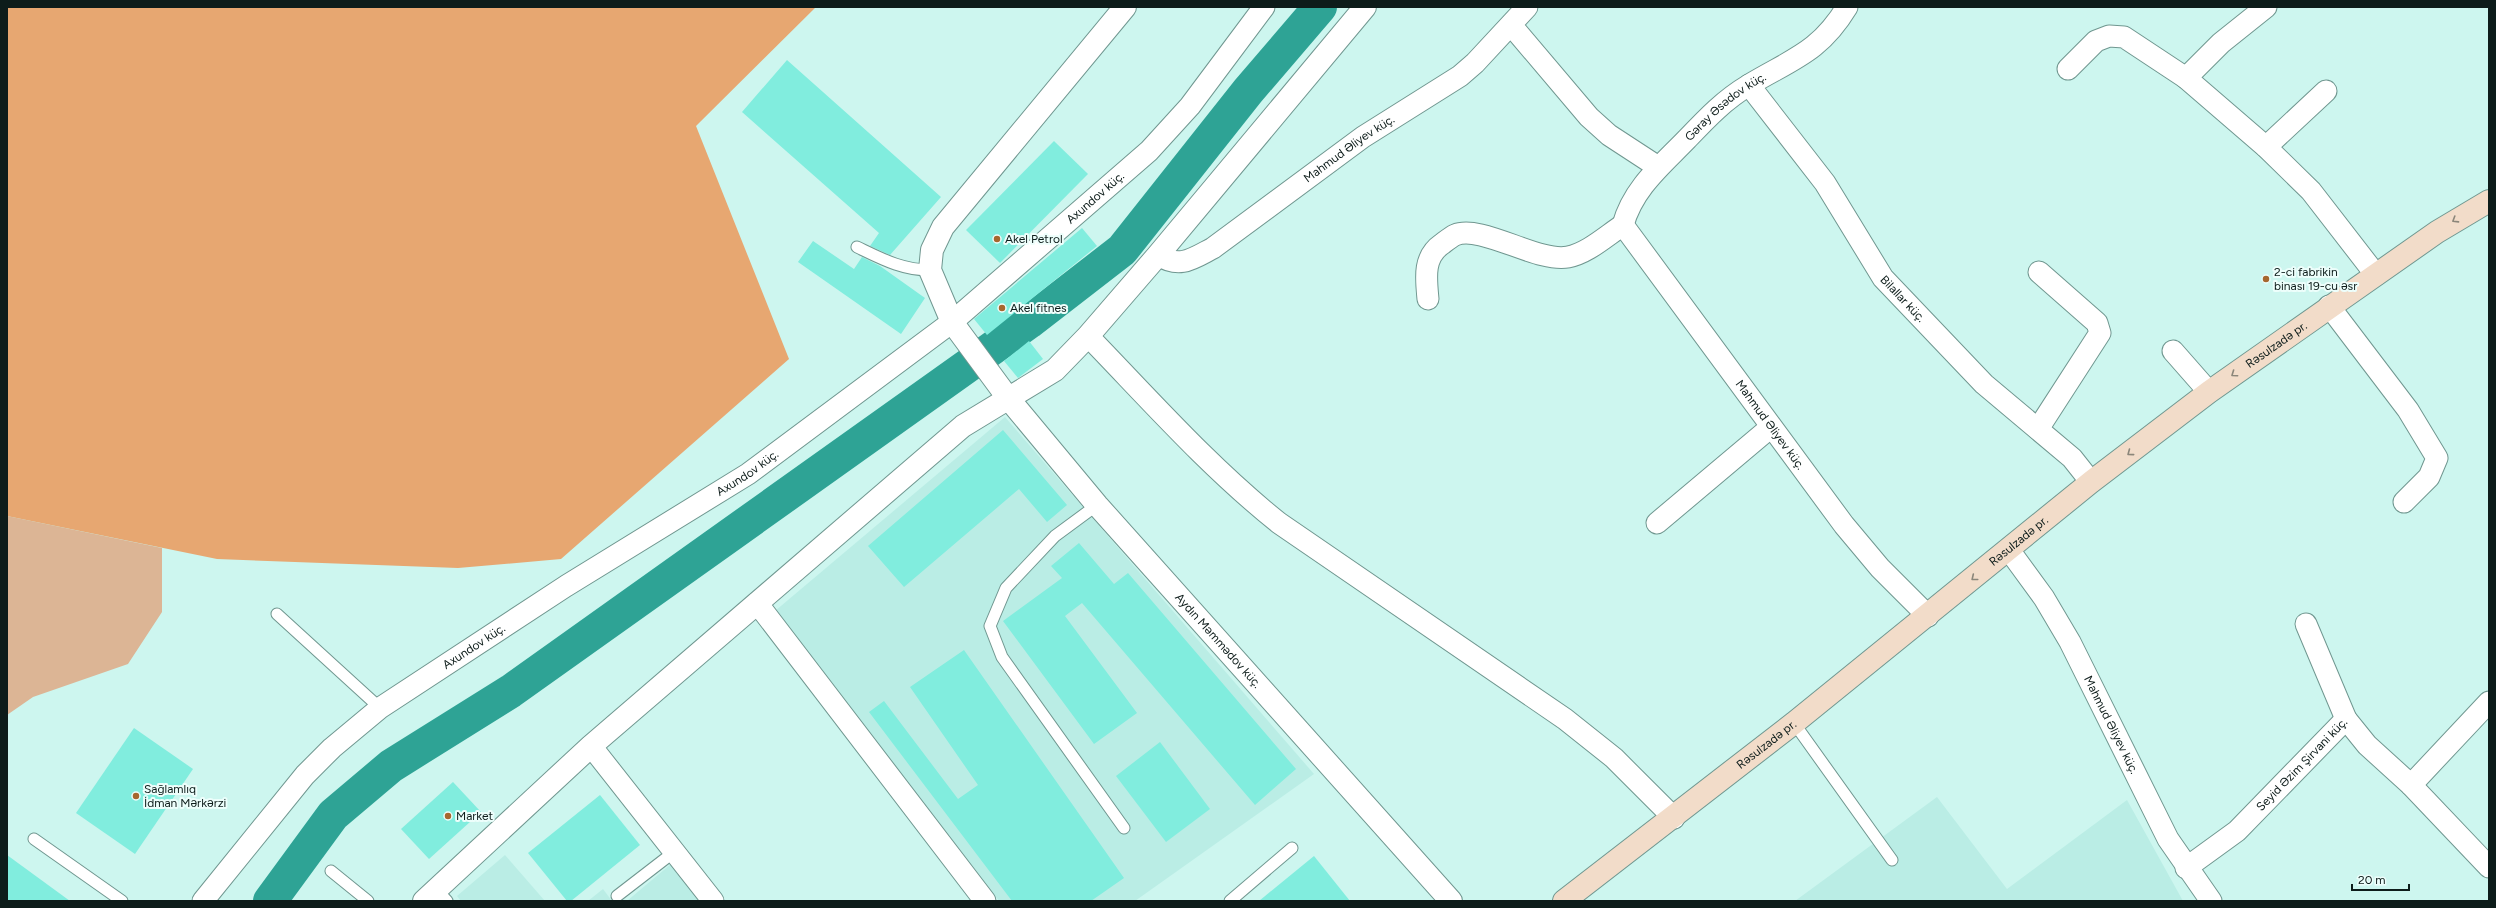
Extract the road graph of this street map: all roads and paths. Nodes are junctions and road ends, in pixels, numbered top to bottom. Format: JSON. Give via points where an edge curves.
{"nodes":[{"id":1,"x":1125,"y":7,"type":"edge"},
{"id":2,"x":1264,"y":7,"type":"edge"},
{"id":3,"x":1366,"y":7,"type":"edge"},
{"id":4,"x":1527,"y":7,"type":"edge"},
{"id":5,"x":1847,"y":7,"type":"edge"},
{"id":6,"x":2266,"y":7,"type":"edge"},
{"id":7,"x":1511,"y":25,"type":"junction"},
{"id":8,"x":2068,"y":69,"type":"dead end"},
{"id":9,"x":2186,"y":78,"type":"junction"},
{"id":10,"x":1749,"y":85,"type":"junction"},
{"id":11,"x":2326,"y":91,"type":"dead end"},
{"id":12,"x":2266,"y":147,"type":"junction"},
{"id":13,"x":1658,"y":167,"type":"junction"},
{"id":14,"x":2489,"y":201,"type":"edge"},
{"id":15,"x":1623,"y":225,"type":"junction"},
{"id":16,"x":857,"y":247,"type":"dead end"},
{"id":17,"x":1158,"y":255,"type":"junction"},
{"id":18,"x":930,"y":270,"type":"junction"},
{"id":19,"x":2040,"y":272,"type":"dead end"},
{"id":20,"x":2376,"y":275,"type":"junction"},
{"id":21,"x":1428,"y":299,"type":"dead end"},
{"id":22,"x":2329,"y":306,"type":"junction"},
{"id":23,"x":958,"y":330,"type":"junction"},
{"id":24,"x":1088,"y":336,"type":"junction"},
{"id":25,"x":2173,"y":350,"type":"dead end"},
{"id":26,"x":2208,"y":392,"type":"junction"},
{"id":27,"x":1008,"y":398,"type":"junction"},
{"id":28,"x":1771,"y":427,"type":"junction"},
{"id":29,"x":2038,"y":429,"type":"junction"},
{"id":30,"x":2091,"y":482,"type":"junction"},
{"id":31,"x":2404,"y":502,"type":"dead end"},
{"id":32,"x":1097,"y":505,"type":"junction"},
{"id":33,"x":1657,"y":523,"type":"dead end"},
{"id":34,"x":2009,"y":550,"type":"junction"},
{"id":35,"x":757,"y":603,"type":"junction"},
{"id":36,"x":277,"y":614,"type":"dead end"},
{"id":37,"x":1928,"y":616,"type":"junction"},
{"id":38,"x":2306,"y":624,"type":"dead end"},
{"id":39,"x":2489,"y":702,"type":"edge"},
{"id":40,"x":380,"y":708,"type":"junction"},
{"id":41,"x":2346,"y":719,"type":"junction"},
{"id":42,"x":1794,"y":723,"type":"junction"},
{"id":43,"x":591,"y":746,"type":"junction"},
{"id":44,"x":2411,"y":785,"type":"junction"},
{"id":45,"x":1674,"y":818,"type":"junction"},
{"id":46,"x":1124,"y":828,"type":"dead end"},
{"id":47,"x":34,"y":839,"type":"dead end"},
{"id":48,"x":1292,"y":848,"type":"dead end"},
{"id":49,"x":674,"y":852,"type":"junction"},
{"id":50,"x":1892,"y":860,"type":"dead end"},
{"id":51,"x":2489,"y":867,"type":"edge"},
{"id":52,"x":2186,"y":868,"type":"junction"},
{"id":53,"x":331,"y":871,"type":"dead end"},
{"id":54,"x":617,"y":896,"type":"dead end"},
{"id":55,"x":436,"y":897,"type":"edge"},
{"id":56,"x":122,"y":901,"type":"edge"},
{"id":57,"x":203,"y":901,"type":"edge"},
{"id":58,"x":368,"y":901,"type":"edge"},
{"id":59,"x":712,"y":901,"type":"edge"},
{"id":60,"x":985,"y":901,"type":"edge"},
{"id":61,"x":1230,"y":901,"type":"edge"},
{"id":62,"x":1451,"y":901,"type":"edge"},
{"id":63,"x":1564,"y":901,"type":"edge"},
{"id":64,"x":2211,"y":901,"type":"edge"}],
"edges":[{"from":1,"to":18,"type":"street","via":[[943,227],[932,250]]},
{"from":2,"to":23,"type":"street","name":"Axundov küç.","via":[[1190,106],[1149,151]]},
{"from":3,"to":17,"type":"street"},
{"from":4,"to":7,"type":"street","name":"Mahmud Əliyev küç."},
{"from":5,"to":10,"type":"street","name":"Gəray Əsədov küç.","via":[[1826,36],[1810,51]]},
{"from":6,"to":9,"type":"street","via":[[2221,43]]},
{"from":7,"to":13,"type":"street","via":[[1589,117],[1609,135]]},
{"from":7,"to":17,"type":"street","name":"Mahmud Əliyev küç.","via":[[1460,76],[1363,137],[1213,248],[1189,261],[1170,262]]},
{"from":8,"to":9,"type":"street","via":[[2096,41],[2110,36],[2124,37]]},
{"from":9,"to":12,"type":"street"},
{"from":10,"to":13,"type":"street","name":"Gəray Əsədov küç.","via":[[1706,118]]},
{"from":10,"to":29,"type":"street","name":"Bilallar küç.","via":[[1824,183],[1883,278],[1984,384]]},
{"from":11,"to":12,"type":"street"},
{"from":12,"to":20,"type":"street","via":[[2311,191]]},
{"from":13,"to":15,"type":"street","name":"Gəray Əsədov küç.","via":[[1638,190]]},
{"from":14,"to":20,"type":"main road","name":"Rəsulzadə pr.","one_way":true,"via":[[2437,232]]},
{"from":15,"to":21,"type":"street","via":[[1581,253],[1567,258],[1543,254],[1476,235],[1456,235],[1436,248],[1428,262]]},
{"from":15,"to":28,"type":"street","name":"Mahmud Əliyev küç."},
{"from":16,"to":18,"type":"lane","via":[[897,266],[912,270]]},
{"from":17,"to":24,"type":"street"},
{"from":18,"to":23,"type":"street","name":"Aydın Məmmədov küç."},
{"from":19,"to":29,"type":"street","via":[[2097,323],[2100,333]]},
{"from":20,"to":22,"type":"main road","name":"Rəsulzadə pr."},
{"from":22,"to":26,"type":"main road","name":"Rəsulzadə pr.","one_way":true},
{"from":22,"to":31,"type":"street","via":[[2408,410],[2437,458],[2429,477]]},
{"from":23,"to":27,"type":"street","name":"Aydın Məmmədov küç."},
{"from":23,"to":40,"type":"street","name":"Axundov küç.","via":[[748,474],[566,586]]},
{"from":24,"to":27,"type":"street","via":[[1040,381]]},
{"from":24,"to":45,"type":"street","via":[[1222,476],[1249,499],[1279,523],[1565,719],[1614,758]]},
{"from":25,"to":26,"type":"street"},
{"from":26,"to":30,"type":"main road","name":"Rəsulzadə pr.","one_way":true},
{"from":27,"to":32,"type":"street","name":"Aydın Məmmədov küç."},
{"from":27,"to":35,"type":"street","via":[[963,426]]},
{"from":28,"to":33,"type":"street"},
{"from":28,"to":37,"type":"street","name":"Mahmud Əliyev küç.","via":[[1857,541]]},
{"from":29,"to":30,"type":"street","name":"Bilallar küç.","via":[[2072,458]]},
{"from":30,"to":34,"type":"main road","name":"Rəsulzadə pr."},
{"from":32,"to":46,"type":"lane","via":[[1055,536],[1006,588],[990,626],[1002,657]]},
{"from":32,"to":62,"type":"street","name":"Aydın Məmmədov küç."},
{"from":34,"to":37,"type":"main road","name":"Rəsulzadə pr.","one_way":true},
{"from":34,"to":52,"type":"street","name":"Mahmud Əliyev küç.","via":[[2044,598],[2070,642],[2168,839]]},
{"from":35,"to":43,"type":"street"},
{"from":35,"to":60,"type":"street"},
{"from":36,"to":40,"type":"lane"},
{"from":37,"to":42,"type":"main road","name":"Rəsulzadə pr."},
{"from":38,"to":41,"type":"street"},
{"from":39,"to":44,"type":"street"},
{"from":40,"to":57,"type":"street","name":"Axundov küç.","via":[[332,748],[305,775]]},
{"from":41,"to":44,"type":"street","name":"Seyid Əzim Şirvani küç.","via":[[2367,745]]},
{"from":41,"to":52,"type":"street","name":"Seyid Əzim Şirvani küç.","via":[[2237,830]]},
{"from":42,"to":45,"type":"main road","name":"Rəsulzadə pr."},
{"from":42,"to":50,"type":"lane"},
{"from":43,"to":49,"type":"street"},
{"from":43,"to":55,"type":"street"},
{"from":44,"to":51,"type":"street","name":"Seyid Əzim Şirvani küç."},
{"from":45,"to":63,"type":"main road","name":"Rəsulzadə pr."},
{"from":47,"to":56,"type":"lane"},
{"from":48,"to":61,"type":"lane"},
{"from":49,"to":54,"type":"lane"},
{"from":49,"to":59,"type":"street"},
{"from":52,"to":64,"type":"street","name":"Mahmud Əliyev küç."},
{"from":53,"to":58,"type":"lane"}]}
